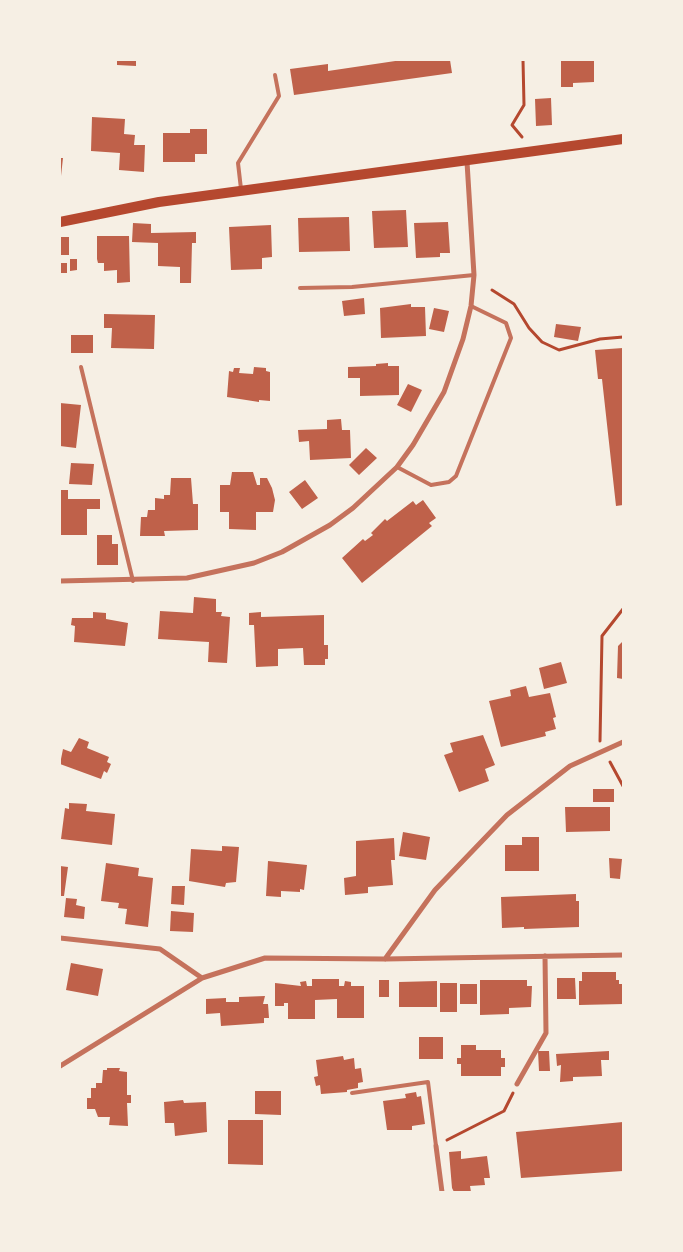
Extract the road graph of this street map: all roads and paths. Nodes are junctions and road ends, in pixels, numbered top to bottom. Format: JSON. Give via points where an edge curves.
{"nodes":[{"id":1,"x":524,"y":60,"type":"edge"},
{"id":2,"x":275,"y":75,"type":"dead end"},
{"id":3,"x":623,"y":139,"type":"edge"},
{"id":4,"x":534,"y":152,"type":"junction"},
{"id":5,"x":467,"y":162,"type":"junction"},
{"id":6,"x":242,"y":191,"type":"junction"},
{"id":7,"x":60,"y":222,"type":"edge"},
{"id":8,"x":474,"y":275,"type":"junction"},
{"id":9,"x":300,"y":288,"type":"dead end"},
{"id":10,"x":492,"y":290,"type":"dead end"},
{"id":11,"x":471,"y":306,"type":"junction"},
{"id":12,"x":623,"y":337,"type":"edge"},
{"id":13,"x":81,"y":367,"type":"dead end"},
{"id":14,"x":397,"y":467,"type":"junction"},
{"id":15,"x":60,"y":581,"type":"edge"},
{"id":16,"x":133,"y":581,"type":"junction"},
{"id":17,"x":623,"y":608,"type":"edge"},
{"id":18,"x":623,"y":742,"type":"edge"},
{"id":19,"x":604,"y":752,"type":"junction"},
{"id":20,"x":623,"y":786,"type":"edge"},
{"id":21,"x":60,"y":938,"type":"edge"},
{"id":22,"x":623,"y":955,"type":"edge"},
{"id":23,"x":545,"y":956,"type":"junction"},
{"id":24,"x":385,"y":959,"type":"junction"},
{"id":25,"x":202,"y":978,"type":"junction"},
{"id":26,"x":60,"y":1066,"type":"edge"},
{"id":27,"x":518,"y":1084,"type":"joint"},
{"id":28,"x":352,"y":1093,"type":"dead end"},
{"id":29,"x":436,"y":1146,"type":"junction"},
{"id":30,"x":442,"y":1192,"type":"edge"}],
"edges":[{"from":1,"to":4,"type":"path","via":[[524,105],[512,124]]},
{"from":2,"to":6,"type":"lane","via":[[279,96],[238,163]]},
{"from":3,"to":4,"type":"main road"},
{"from":4,"to":5,"type":"main road"},
{"from":5,"to":6,"type":"main road"},
{"from":5,"to":8,"type":"street"},
{"from":6,"to":7,"type":"main road","via":[[160,202]]},
{"from":8,"to":9,"type":"lane","via":[[352,287]]},
{"from":8,"to":11,"type":"street"},
{"from":10,"to":12,"type":"path","via":[[514,304],[542,342],[559,350],[600,339]]},
{"from":11,"to":14,"type":"street","via":[[455,366],[444,392]]},
{"from":11,"to":14,"type":"lane","via":[[506,323],[511,338],[456,476],[449,482],[431,486]]},
{"from":13,"to":16,"type":"lane"},
{"from":14,"to":16,"type":"street","via":[[330,525],[282,552],[254,563],[187,578]]},
{"from":15,"to":16,"type":"street"},
{"from":17,"to":19,"type":"path","via":[[602,636],[599,738]]},
{"from":18,"to":19,"type":"street"},
{"from":19,"to":20,"type":"path"},
{"from":19,"to":24,"type":"street","via":[[570,766],[507,815],[435,890]]},
{"from":21,"to":25,"type":"street","via":[[160,949]]},
{"from":22,"to":23,"type":"street"},
{"from":23,"to":24,"type":"street"},
{"from":23,"to":27,"type":"street","via":[[546,1033]]},
{"from":24,"to":25,"type":"street","via":[[265,958]]},
{"from":25,"to":26,"type":"street"},
{"from":27,"to":29,"type":"path","via":[[504,1111]]},
{"from":28,"to":29,"type":"lane","via":[[428,1082]]},
{"from":29,"to":30,"type":"street"}]}
